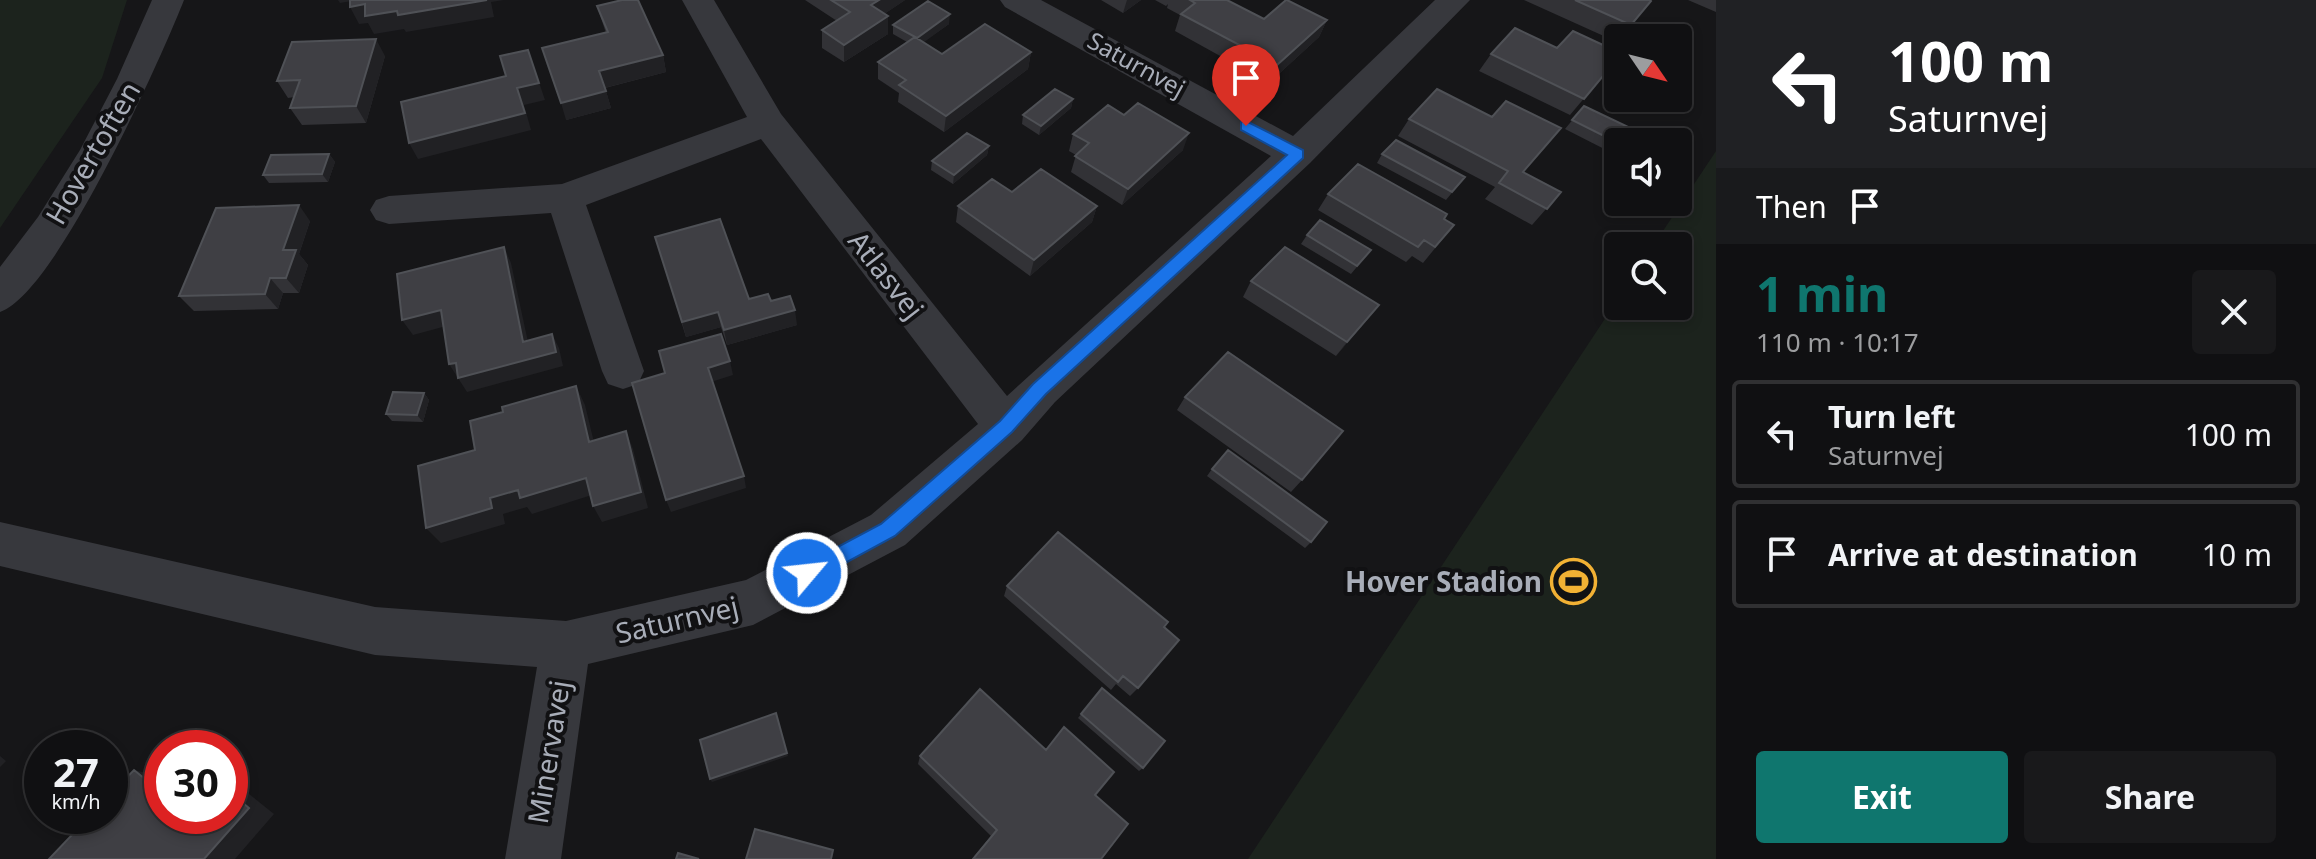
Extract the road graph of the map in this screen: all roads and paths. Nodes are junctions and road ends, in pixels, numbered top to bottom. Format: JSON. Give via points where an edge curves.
{"nodes":[{"id":1,"x":168,"y":0,"type":"edge"},
{"id":2,"x":698,"y":0,"type":"edge"},
{"id":3,"x":1016,"y":0,"type":"edge"},
{"id":4,"x":1454,"y":0,"type":"edge"},
{"id":5,"x":768,"y":123,"type":"junction"},
{"id":6,"x":1297,"y":154,"type":"junction"},
{"id":7,"x":565,"y":198,"type":"junction"},
{"id":8,"x":389,"y":210,"type":"dead end"},
{"id":9,"x":0,"y":296,"type":"edge"},
{"id":10,"x":623,"y":371,"type":"dead end"},
{"id":11,"x":1006,"y":427,"type":"junction"},
{"id":12,"x":0,"y":544,"type":"edge"},
{"id":13,"x":566,"y":645,"type":"junction"},
{"id":14,"x":533,"y":859,"type":"edge"}],
"edges":[{"from":1,"to":9,"type":"street","name":"Hovertoften","via":[[138,77],[90,167]]},
{"from":2,"to":5,"type":"street","name":"Atlasvej"},
{"from":3,"to":6,"type":"street","name":"Saturnvej"},
{"from":4,"to":6,"type":"street","name":"Saturnvej"},
{"from":5,"to":7,"type":"street"},
{"from":5,"to":11,"type":"street","name":"Atlasvej"},
{"from":6,"to":11,"type":"street","name":"Saturnvej","via":[[1040,389]]},
{"from":7,"to":8,"type":"street"},
{"from":7,"to":10,"type":"street"},
{"from":11,"to":13,"type":"street","name":"Saturnvej","via":[[888,530],[753,602]]},
{"from":12,"to":13,"type":"street","name":"Saturnvej","via":[[375,631]]},
{"from":13,"to":14,"type":"street","name":"Minervavej"}]}
